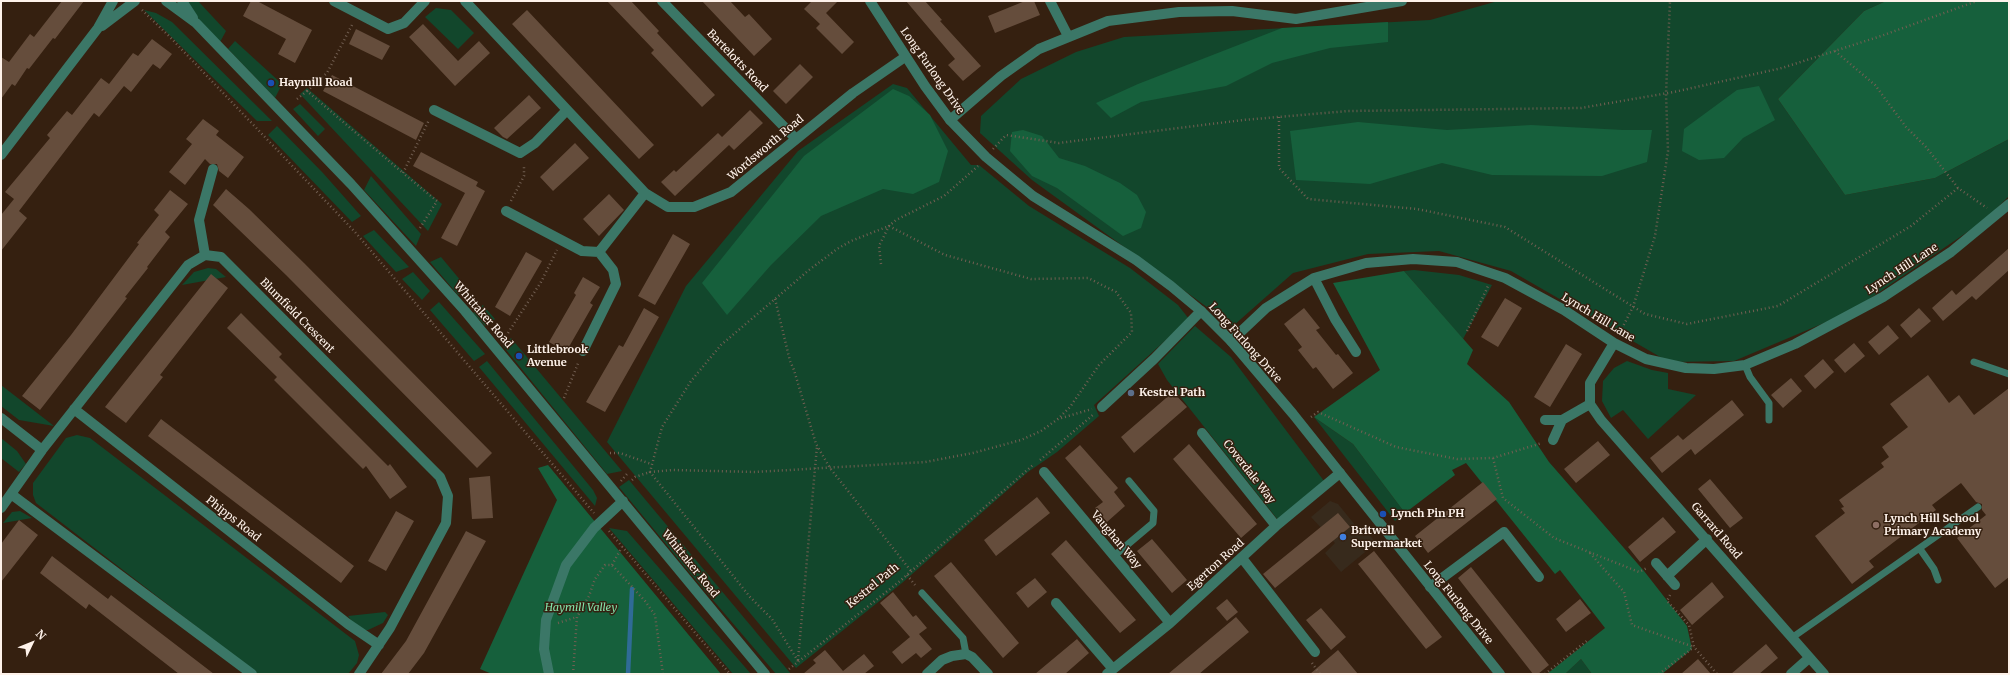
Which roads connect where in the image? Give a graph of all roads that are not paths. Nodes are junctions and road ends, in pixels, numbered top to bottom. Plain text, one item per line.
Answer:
1 (113, 1) edge
2 (134, 1) edge
3 (166, 1) edge
4 (182, 1) edge
5 (334, 1) edge
6 (425, 1) edge
7 (465, 1) edge
8 (662, 1) edge
9 (870, 1) edge
10 (1050, 1) edge
11 (1402, 1) edge
12 (1232, 6) edge
13 (196, 23) junction
14 (98, 28) junction
15 (1068, 36) junction
16 (905, 56) junction
17 (434, 110) road end
18 (567, 110) junction
19 (950, 120) junction
20 (795, 138) junction
21 (1, 155) edge
22 (214, 169) dead end
23 (644, 193) junction
24 (506, 212) road end
25 (2004, 212) edge
26 (599, 252) junction
27 (205, 255) junction
28 (1314, 278) junction
29 (1201, 311) junction
30 (1231, 341) junction
31 (1614, 343) junction
32 (583, 351) road end
33 (1356, 352) dead end
34 (1974, 362) dead end
35 (1745, 365) junction
36 (2009, 374) edge
37 (1590, 404) junction
38 (1102, 407) road end
39 (74, 409) junction
40 (1, 418) edge
41 (1545, 420) dead end
42 (1562, 420) junction
43 (1769, 420) dead end
44 (1202, 433) dead end
45 (1553, 440) road end
46 (42, 450) junction
47 (1044, 472) dead end
48 (1340, 473) junction
49 (1129, 480) dead end
50 (11, 494) junction
51 (623, 501) junction
52 (1978, 507) dead end
53 (1, 508) edge
54 (1276, 526) junction
55 (1707, 539) junction
56 (1920, 549) junction
57 (1114, 556) junction
58 (1242, 558) junction
59 (1656, 563) road end
60 (1667, 576) junction
61 (1538, 577) dead end
62 (1938, 580) dead end
63 (1675, 585) road end
64 (1430, 587) junction
65 (922, 593) dead end
66 (1056, 603) dead end
67 (1170, 623) junction
68 (1793, 638) junction
69 (379, 645) junction
70 (1315, 652) dead end
71 (966, 654) junction
72 (1809, 658) junction
73 (1110, 672) edge
74 (252, 674) edge
75 (359, 674) edge
76 (549, 674) edge
77 (765, 674) edge
78 (927, 674) edge
79 (988, 674) edge
80 (1500, 674) edge
81 (1791, 674) edge
82 (1824, 674) edge

1 - 14 street
2 - 14 street
3 - 13 street, Whittaker Road
4 - 13 street, Whittaker Road
5 - 6 street
7 - 18 street, Wordsworth Road
8 - 20 street, Bartelotts Road
9 - 16 street, Long Furlong Drive
10 - 15 street
11 - 12 street
12 - 15 street
13 - 51 street, Whittaker Road
14 - 21 street
15 - 19 street
16 - 19 street, Long Furlong Drive
16 - 20 street, Wordsworth Road
17 - 18 street
18 - 23 street, Wordsworth Road
19 - 29 street, Long Furlong Drive
20 - 23 street, Wordsworth Road
22 - 27 street
23 - 26 street
24 - 26 street
25 - 35 street, Lynch Hill Lane
26 - 32 street
27 - 39 street
27 - 69 street, Blumfield Crescent
28 - 30 street, Lynch Hill Lane
28 - 31 street, Lynch Hill Lane
28 - 33 street
29 - 30 street, Long Furlong Drive
29 - 38 street
30 - 48 street, Long Furlong Drive
31 - 35 street, Lynch Hill Lane
31 - 37 street
34 - 36 lane
35 - 43 lane
37 - 42 street
37 - 55 street, Garrard Road
39 - 46 street
39 - 69 street, Phipps Road
40 - 46 street
41 - 42 street
42 - 45 street
44 - 54 street, Coverdale Way
46 - 50 street
47 - 57 street, Vaughan Way
48 - 54 street, Egerton Road
48 - 64 street, Long Furlong Drive
49 - 57 lane
50 - 53 street
50 - 74 street
51 - 76 street
51 - 77 street, Whittaker Road
52 - 56 lane
54 - 58 street, Egerton Road
55 - 60 street
55 - 68 street, Garrard Road
56 - 62 lane
56 - 68 lane
57 - 67 street, Vaughan Way
58 - 67 street, Egerton Road
58 - 70 street
59 - 60 street
60 - 63 street
61 - 64 street
64 - 80 street, Long Furlong Drive
65 - 71 lane
66 - 73 street
67 - 73 street, Egerton Road
68 - 72 street, Garrard Road
69 - 75 street, Blumfield Crescent
71 - 78 street
71 - 79 street
72 - 81 street
72 - 82 street, Garrard Road

